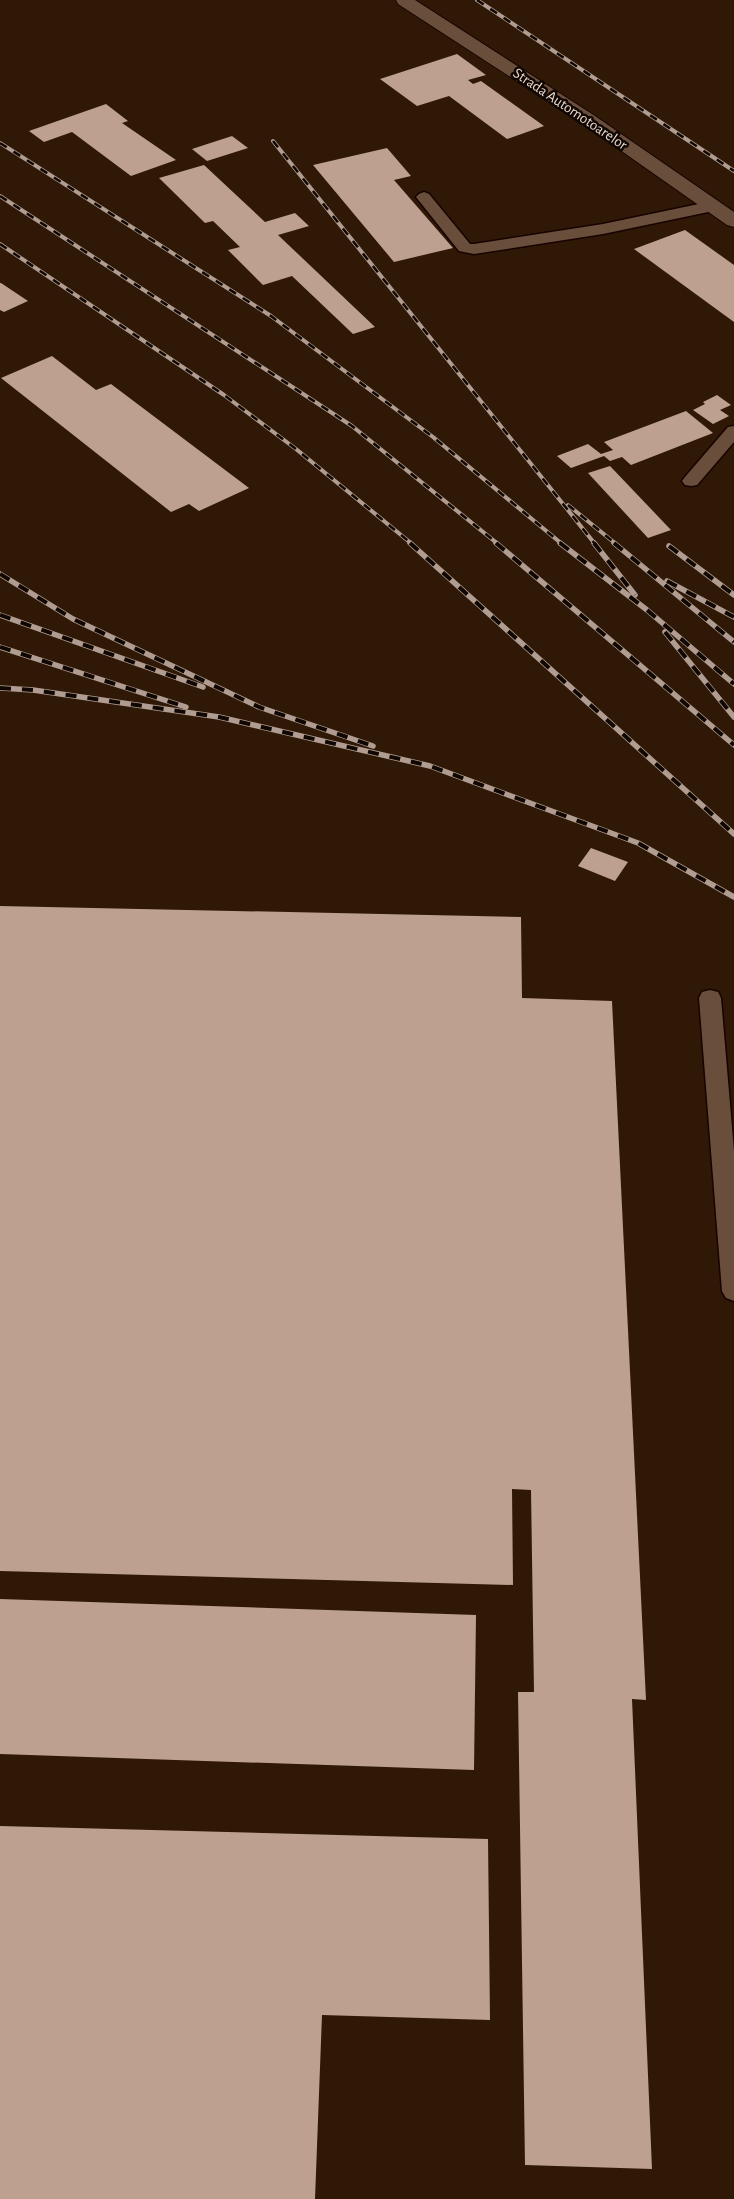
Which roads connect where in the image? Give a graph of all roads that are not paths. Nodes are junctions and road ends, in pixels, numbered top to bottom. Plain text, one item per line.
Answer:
1 (404, 0) edge
2 (424, 197) dead end
3 (712, 206) junction
4 (734, 221) edge
5 (734, 431) edge
6 (691, 481) dead end
7 (710, 998) dead end
8 (734, 1291) edge

1 - 3 street, Strada Automotoarelor
2 - 3 lane
3 - 4 street, Strada Automotoarelor
5 - 6 lane
7 - 8 lane

